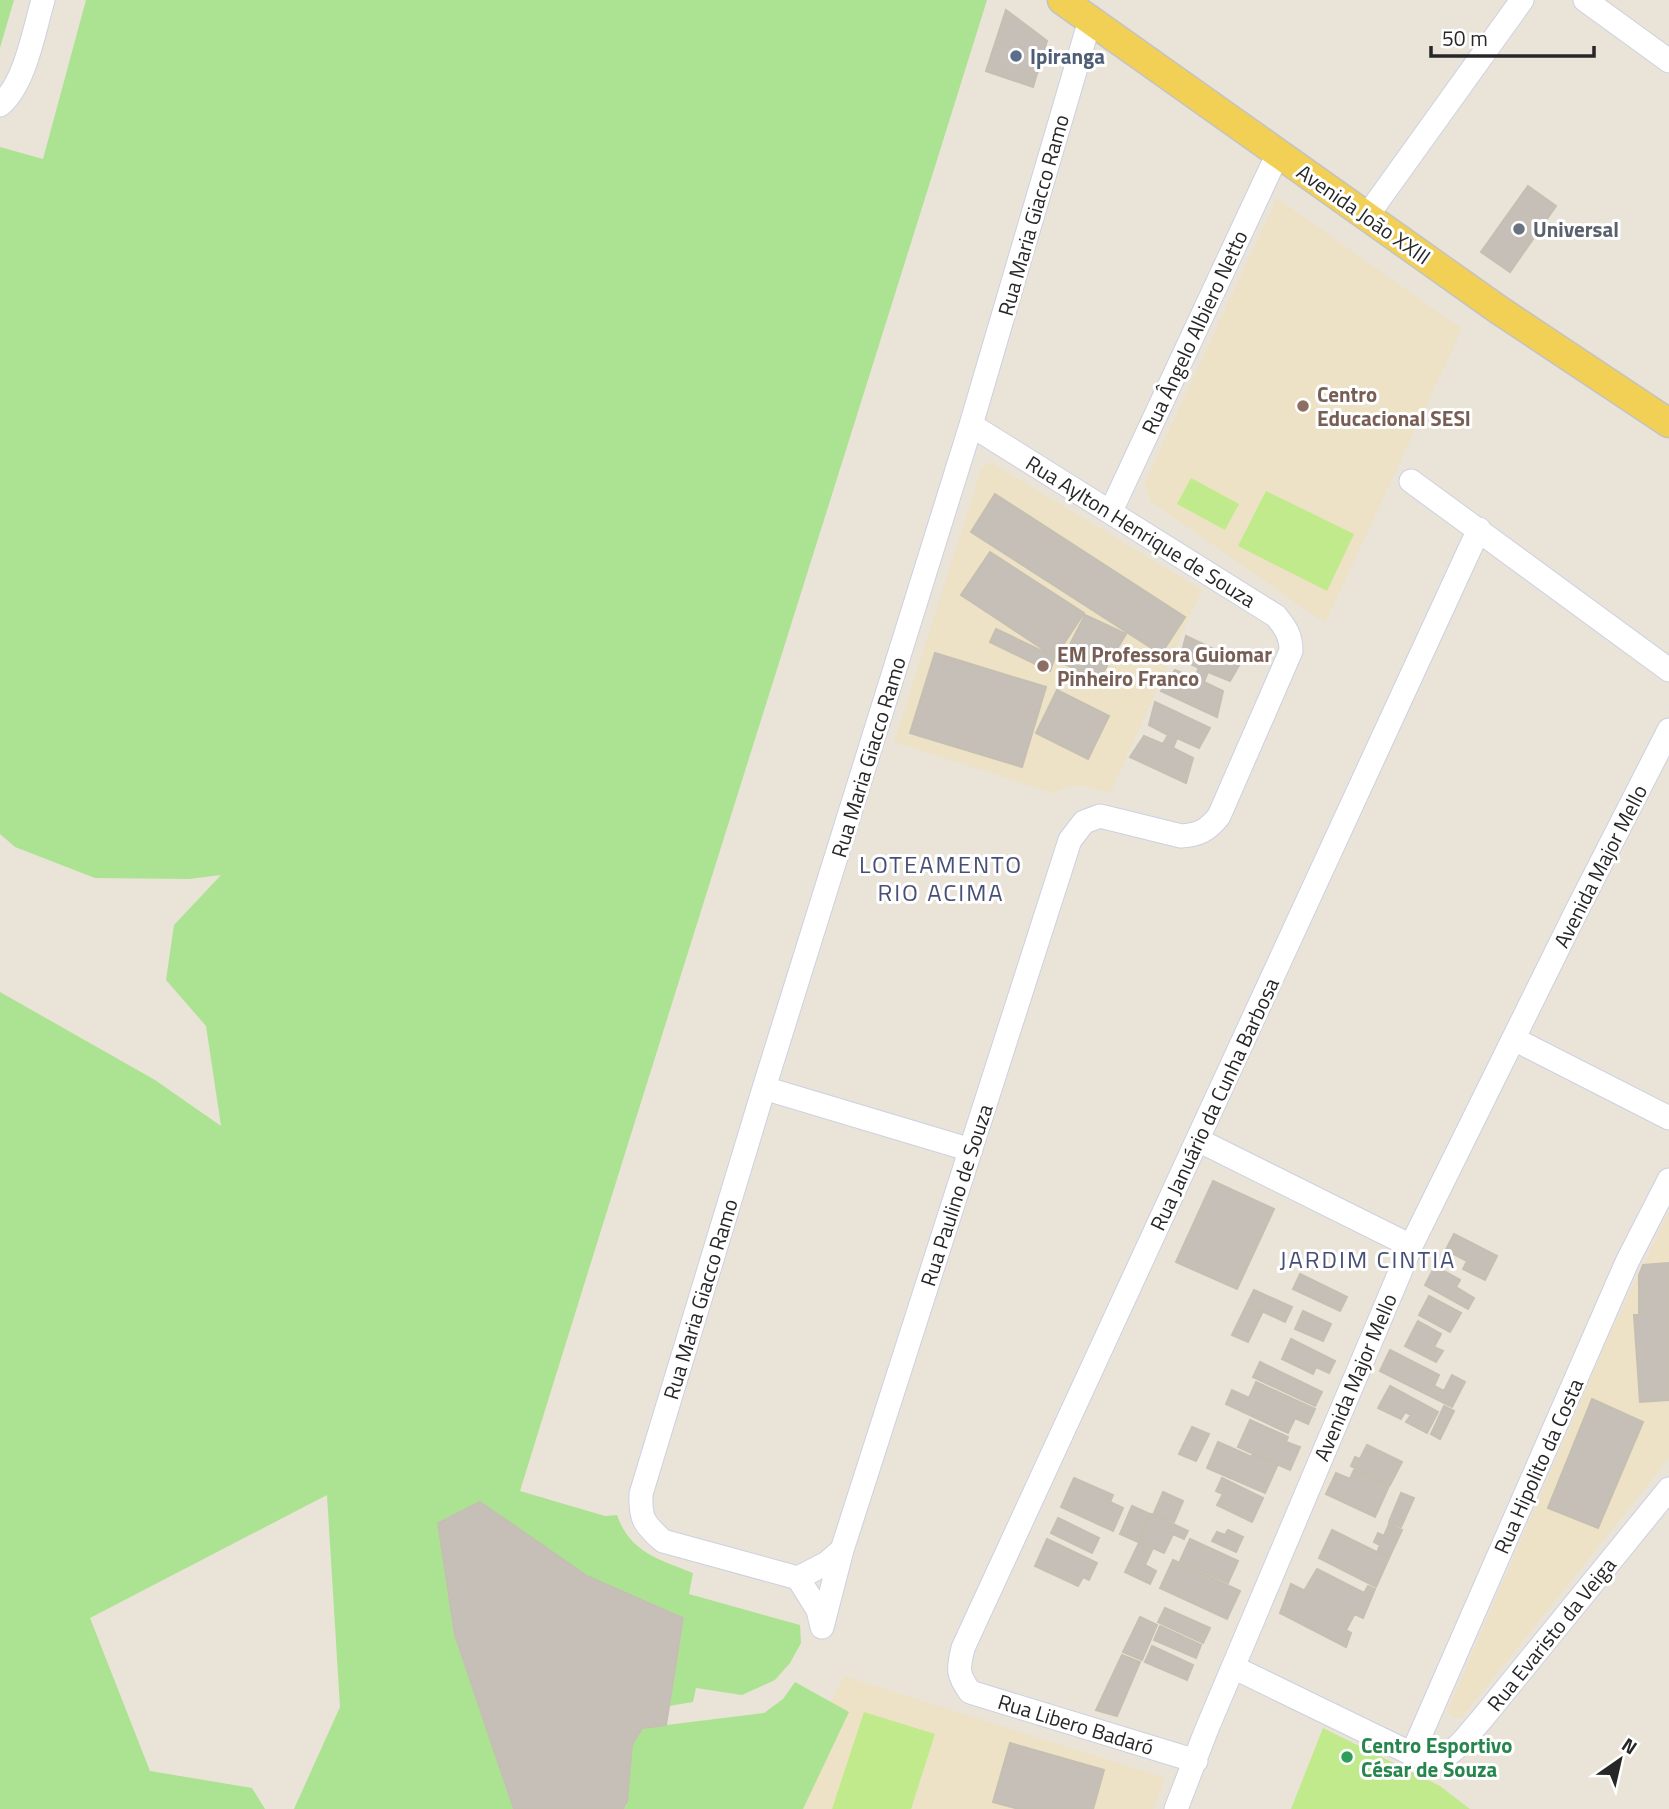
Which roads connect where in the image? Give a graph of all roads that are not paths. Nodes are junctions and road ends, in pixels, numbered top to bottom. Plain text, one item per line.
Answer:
1 (43, 0) edge
2 (1062, 0) edge
3 (1522, 0) edge
4 (1585, 0) edge
5 (1090, 20) junction
6 (1669, 61) edge
7 (0, 105) edge
8 (1278, 153) junction
9 (1367, 216) junction
10 (1669, 423) edge
11 (971, 425) junction
12 (1411, 481) dead end
13 (1111, 511) junction
14 (1479, 529) junction
15 (1669, 670) edge
16 (1669, 730) edge
17 (1070, 840) joint
18 (1514, 1038) junction
19 (764, 1088) junction
20 (1669, 1118) edge
21 (1198, 1140) junction
22 (971, 1150) junction
23 (1669, 1180) edge
24 (1411, 1246) junction
25 (1669, 1489) edge
26 (842, 1550) junction
27 (798, 1578) junction
28 (1233, 1667) junction
29 (962, 1680) joint
30 (1412, 1754) junction
31 (1196, 1760) junction
32 (1176, 1809) edge

1 - 7 street
2 - 5 main road, Avenida João XXIII
3 - 9 street
4 - 6 street
5 - 8 main road, Avenida João XXIII
5 - 11 street, Rua Maria Giacco Ramo
8 - 9 main road, Avenida João XXIII
8 - 13 street, Rua Ângelo Albiero Netto
9 - 10 main road, Avenida João XXIII
11 - 13 street, Rua Aylton Henrique de Souza
11 - 19 street, Rua Maria Giacco Ramo
12 - 14 street
13 - 17 street, Rua Aylton Henrique de Souza
14 - 15 street
14 - 21 street, Rua Januário da Cunha Barbosa
16 - 18 street, Avenida Major Mello
17 - 22 street, Rua Paulino de Souza
18 - 20 street
18 - 24 street, Avenida Major Mello
19 - 22 street
19 - 27 street, Rua Maria Giacco Ramo
21 - 24 street
21 - 29 street, Rua Januário da Cunha Barbosa
22 - 26 street, Rua Paulino de Souza
23 - 30 street, Rua Hipolito da Costa
24 - 28 street, Avenida Major Mello
25 - 30 street, Rua Evaristo da Veiga
26 - 27 street
26 - 27 street, Rua Paulino de Souza
28 - 30 street, Rua Evaristo da Veiga
28 - 31 street, Avenida Major Mello
29 - 31 street, Rua Libero Badaró
31 - 32 street, Avenida Major Mello

